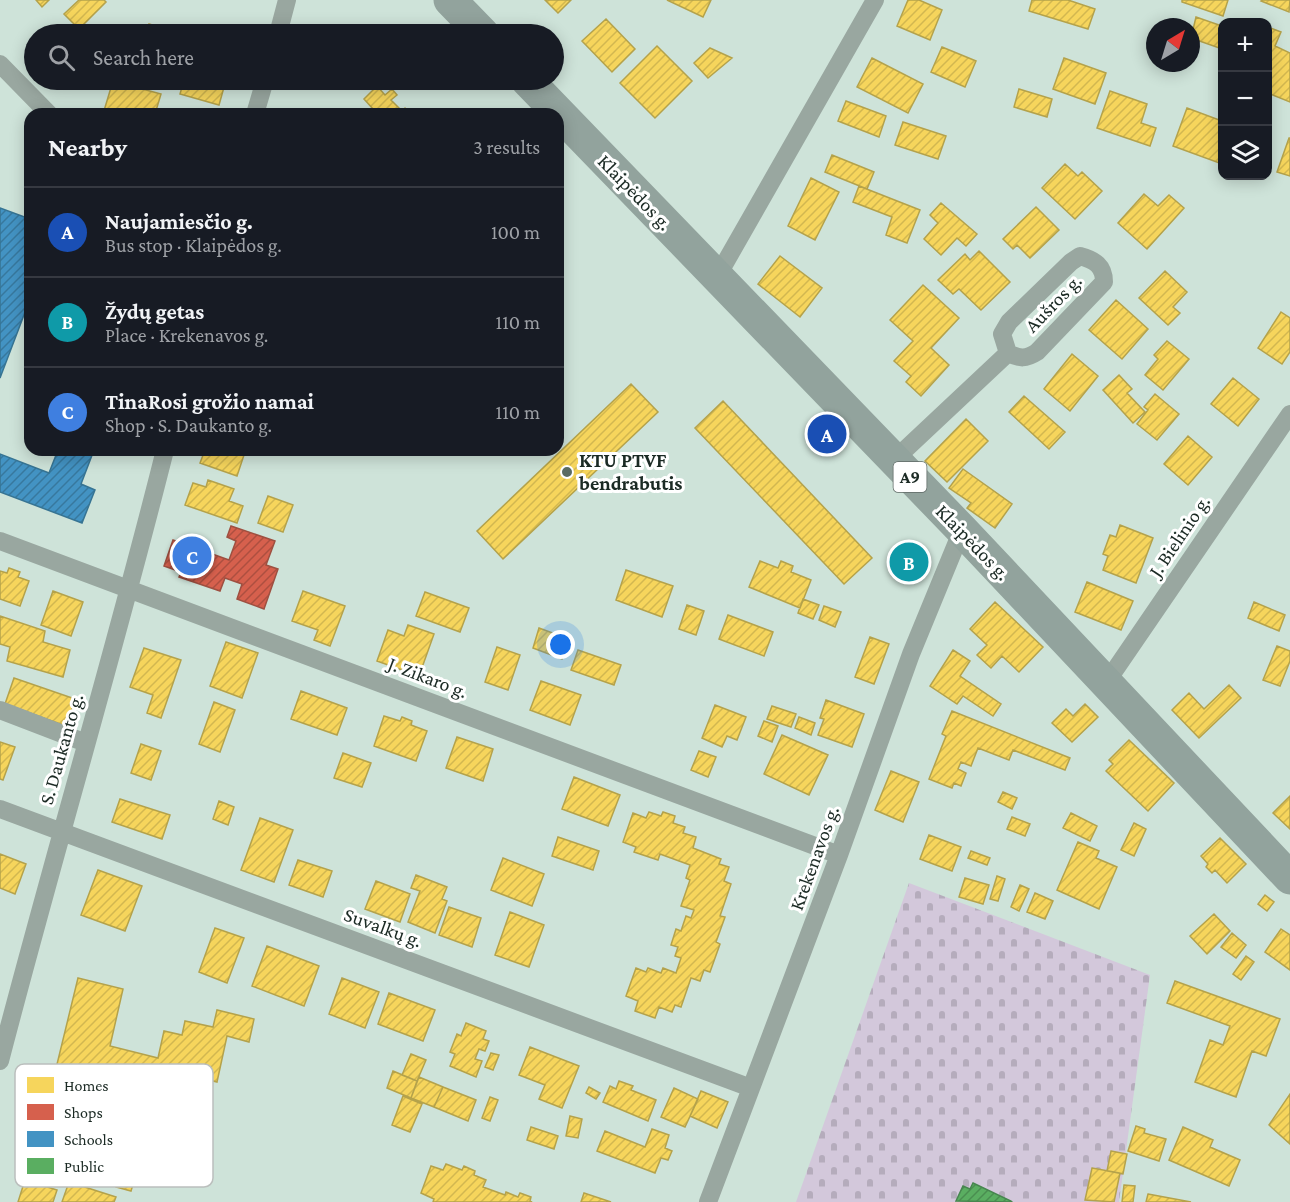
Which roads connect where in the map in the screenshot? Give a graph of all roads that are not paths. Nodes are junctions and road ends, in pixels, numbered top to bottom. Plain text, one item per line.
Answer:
1 (287, 0) edge
2 (450, 0) edge
3 (875, 0) edge
4 (281, 24) edge
5 (473, 24) edge
6 (0, 66) edge
7 (24, 90) edge
8 (24, 90) edge
9 (262, 90) edge
10 (536, 90) edge
11 (43, 108) edge
12 (257, 108) edge
13 (553, 108) edge
14 (564, 119) edge
15 (717, 278) junction
16 (1008, 353) junction
17 (1290, 414) edge
18 (164, 456) edge
19 (894, 460) junction
20 (962, 530) junction
21 (0, 541) edge
22 (130, 590) junction
23 (1106, 683) junction
24 (0, 710) edge
25 (86, 743) junction
26 (0, 809) edge
27 (61, 832) junction
28 (839, 855) junction
29 (1290, 878) edge
30 (0, 1059) edge
31 (751, 1088) junction
32 (708, 1202) edge

1 - 4 street
2 - 5 highway
3 - 15 street
6 - 7 street
8 - 11 street
9 - 12 street
10 - 13 highway, Klaipėdos g. / A9
14 - 15 highway, Klaipėdos g. / A9
15 - 19 highway, Klaipėdos g. / A9
16 - 16 street, Aušros g.
16 - 19 street
17 - 23 street, J. Bielinio g.
18 - 22 street, S. Daukanto g.
19 - 20 highway, Klaipėdos g. / A9
20 - 23 highway, Klaipėdos g. / A9
20 - 28 street, Krekenavos g.
21 - 22 street, J. Zikaro g.
22 - 25 street, S. Daukanto g.
22 - 28 street, J. Zikaro g.
23 - 29 highway, Klaipėdos g. / A9
24 - 25 street
25 - 27 street, S. Daukanto g.
26 - 27 street, Suvalkų g.
27 - 30 street, S. Daukanto g.
27 - 31 street, Suvalkų g.
28 - 31 street, Krekenavos g.
31 - 32 street, Krekenavos g.

